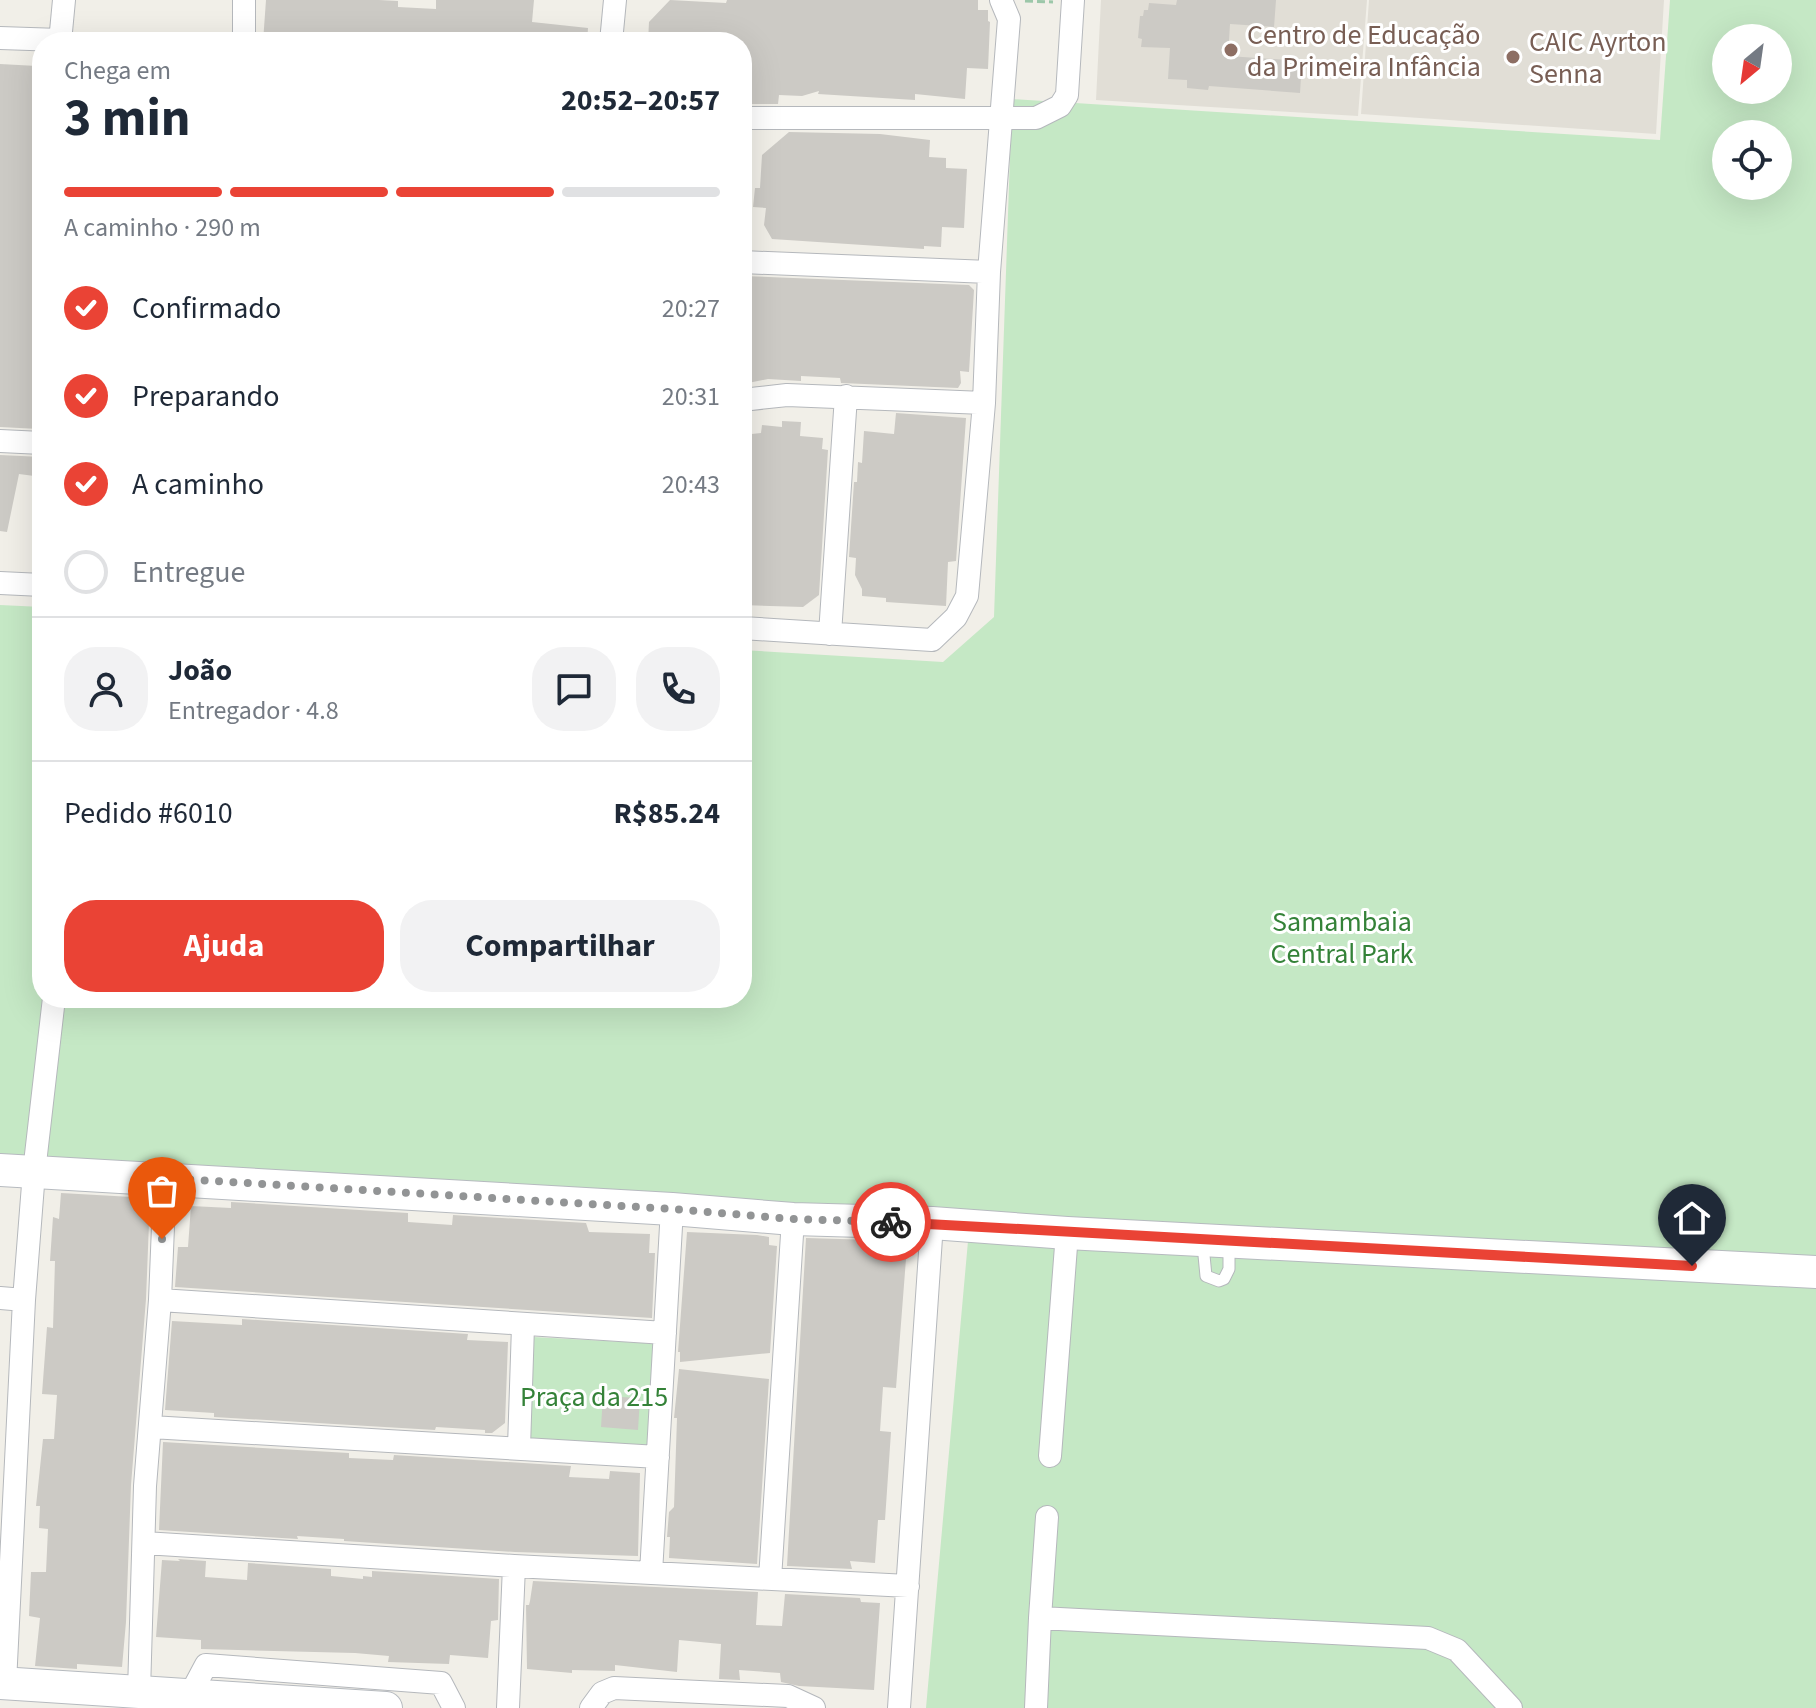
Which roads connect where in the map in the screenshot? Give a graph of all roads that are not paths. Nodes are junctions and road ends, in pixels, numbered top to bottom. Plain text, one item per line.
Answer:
1 (64, 0) edge
2 (244, 0) edge
3 (615, 0) edge
4 (1001, 0) edge
5 (1073, 0) edge
6 (61, 32) edge
7 (244, 32) edge
8 (612, 32) edge
9 (0, 38) edge
10 (32, 40) edge
11 (752, 118) edge
12 (1003, 120) junction
13 (752, 262) edge
14 (989, 272) junction
15 (846, 396) junction
16 (752, 399) edge
17 (984, 403) junction
18 (0, 441) edge
19 (32, 443) edge
20 (0, 583) edge
21 (32, 585) edge
22 (752, 629) edge
23 (830, 634) junction
24 (53, 1008) edge
25 (0, 1170) edge
26 (34, 1172) junction
27 (165, 1178) junction
28 (672, 1209) junction
29 (793, 1219) junction
30 (932, 1223) junction
31 (1067, 1233) junction
32 (1816, 1272) edge
33 (0, 1298) edge
34 (24, 1300) junction
35 (160, 1300) junction
36 (523, 1326) junction
37 (665, 1333) junction
38 (9, 1416) edge
39 (151, 1427) junction
40 (519, 1447) junction
41 (1050, 1456) dead end
42 (658, 1457) junction
43 (1047, 1517) dead end
44 (6, 1536) edge
45 (144, 1543) junction
46 (514, 1566) junction
47 (651, 1573) junction
48 (770, 1579) junction
49 (908, 1586) junction
50 (1040, 1618) junction
51 (3, 1683) edge
52 (190, 1695) junction
53 (134, 1696) edge
54 (386, 1708) edge
55 (454, 1708) edge
56 (508, 1708) edge
57 (591, 1708) edge
58 (814, 1708) edge
59 (899, 1708) edge
60 (1036, 1708) edge
61 (1511, 1708) edge

1 - 6 street
2 - 7 street
3 - 8 street
4 - 12 street
5 - 12 street
9 - 10 street
11 - 12 street
12 - 14 street
13 - 14 street
14 - 17 street
15 - 16 street
15 - 17 street
15 - 23 street
17 - 23 street
18 - 19 street
20 - 21 street
22 - 23 street
24 - 26 street
25 - 26 street
26 - 27 street
26 - 34 street
27 - 28 street
27 - 35 street
28 - 29 street
28 - 37 street
29 - 30 street
29 - 48 street
30 - 31 street
30 - 49 street
31 - 32 street
31 - 41 street
33 - 34 street
34 - 38 street
35 - 36 street
35 - 39 street
36 - 37 street
36 - 40 street
37 - 42 street
38 - 44 street
39 - 40 street
39 - 45 street
40 - 42 street
42 - 47 street
43 - 50 street
44 - 51 street
45 - 46 street
45 - 53 street
46 - 47 street
46 - 56 street
47 - 48 street
48 - 49 street
49 - 59 street
50 - 60 street
50 - 61 street
51 - 53 street
52 - 53 street
52 - 54 street
52 - 55 street
57 - 58 street

